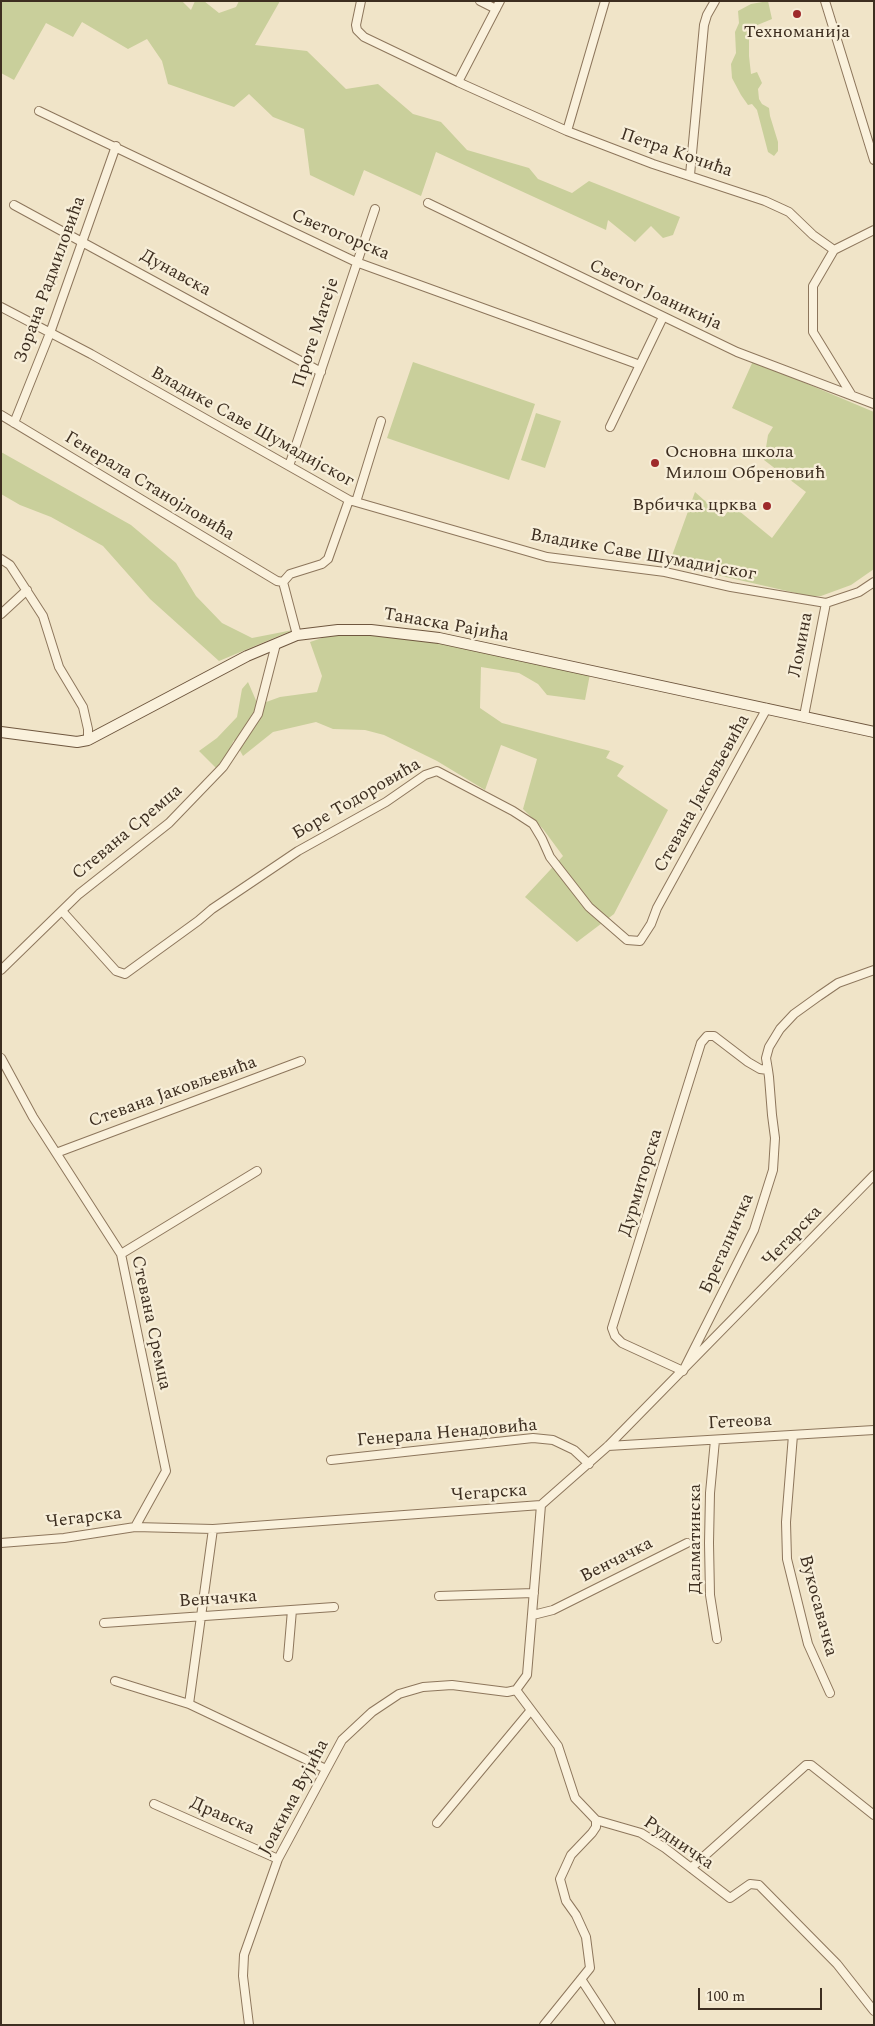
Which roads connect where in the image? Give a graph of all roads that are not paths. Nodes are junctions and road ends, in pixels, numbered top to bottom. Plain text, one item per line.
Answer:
1 (361, 1) edge
2 (480, 1) edge
3 (500, 1) edge
4 (605, 1) edge
5 (715, 1) edge
6 (825, 1) edge
7 (496, 10) junction
8 (458, 82) junction
9 (39, 111) dead end
10 (567, 130) junction
11 (116, 146) junction
12 (874, 160) edge
13 (690, 175) junction
14 (428, 203) dead end
15 (14, 204) dead end
16 (375, 209) dead end
17 (874, 230) edge
18 (81, 240) junction
19 (834, 250) junction
20 (356, 262) junction
21 (1, 307) edge
22 (663, 317) junction
23 (50, 333) junction
24 (640, 365) junction
25 (321, 372) junction
26 (851, 394) junction
27 (874, 404) edge
28 (1, 415) edge
29 (381, 421) dead end
30 (14, 423) junction
31 (610, 427) dead end
32 (288, 466) junction
33 (352, 501) junction
34 (1, 559) edge
35 (283, 582) junction
36 (874, 582) edge
37 (27, 590) junction
38 (826, 603) junction
39 (1, 614) edge
40 (297, 635) junction
41 (276, 644) junction
42 (768, 708) junction
43 (804, 716) junction
44 (1, 732) edge
45 (874, 732) edge
46 (88, 740) junction
47 (664, 894) joint
48 (62, 911) junction
49 (1, 970) edge
50 (874, 970) edge
51 (1, 1058) edge
52 (301, 1061) dead end
53 (768, 1070) junction
54 (56, 1153) junction
55 (257, 1171) dead end
56 (874, 1175) edge
57 (120, 1254) junction
58 (683, 1371) junction
59 (874, 1430) edge
60 (792, 1435) junction
61 (715, 1440) junction
62 (608, 1446) junction
63 (331, 1460) dead end
64 (589, 1464) junction
65 (541, 1505) junction
66 (135, 1527) junction
67 (213, 1529) junction
68 (1, 1543) edge
69 (687, 1543) dead end
70 (534, 1593) junction
71 (440, 1596) dead end
72 (334, 1607) dead end
73 (292, 1610) junction
74 (533, 1615) junction
75 (200, 1616) junction
76 (104, 1623) dead end
77 (718, 1639) dead end
78 (288, 1657) dead end
79 (115, 1681) dead end
80 (516, 1690) junction
81 (830, 1693) dead end
82 (189, 1704) junction
83 (531, 1710) junction
84 (326, 1769) junction
85 (154, 1804) dead end
86 (874, 1814) edge
87 (596, 1820) junction
88 (437, 1823) dead end
89 (278, 1859) junction
90 (691, 1868) junction
91 (581, 1979) junction
92 (874, 2011) edge
93 (249, 2025) edge
94 (544, 2025) edge
95 (611, 2025) edge

1 - 8 street, Петра Кочића
2 - 7 street
3 - 7 street
4 - 10 street
5 - 13 street
6 - 12 street
7 - 8 street
8 - 10 street, Петра Кочића
9 - 11 street, Светогорска
10 - 13 street, Петра Кочића
11 - 18 street, Зорана Радмиловића
11 - 20 street, Светогорска
13 - 19 street, Петра Кочића
14 - 22 street, Светог Јоаникија
15 - 18 street, Дунавска
16 - 20 street, Проте Матеје
17 - 19 street
18 - 23 street, Зорана Радмиловића
18 - 25 street, Дунавска
19 - 26 street
20 - 24 street, Светогорска
20 - 25 street, Проте Матеје
21 - 23 street, Владике Саве Шумадијског
22 - 24 street
22 - 26 street, Светог Јоаникија
23 - 30 street, Зорана Радмиловића
23 - 32 street, Владике Саве Шумадијског
24 - 31 street
25 - 32 street, Проте Матеје
26 - 27 street, Светог Јоаникија
28 - 30 street, Генерала Станојловића
29 - 33 street
30 - 35 street, Генерала Станојловића
32 - 33 street, Владике Саве Шумадијског
33 - 35 street
33 - 38 street, Владике Саве Шумадијског
34 - 37 street
35 - 40 street
36 - 38 street, Ломина
37 - 39 street
37 - 46 street
38 - 43 street, Ломина
40 - 41 street, Танаска Рајића
40 - 42 street, Танаска Рајића
41 - 46 street, Танаска Рајића
41 - 48 street, Стевана Сремца
42 - 43 street, Танаска Рајића
42 - 47 street, Стевана Јаковљевића
43 - 45 street, Танаска Рајића
44 - 46 street, Танаска Рајића
47 - 48 street, Боре Тодоровића
48 - 49 street, Стевана Сремца
50 - 53 street, Брегалничка
51 - 54 street, Стевана Сремца
52 - 54 street, Стевана Јаковљевића
53 - 58 street, Брегалничка
53 - 58 street, Дурмиторска
54 - 57 street, Стевана Сремца
55 - 57 street
56 - 58 street, Чегарска
57 - 66 street, Стевана Сремца
58 - 62 street, Чегарска
59 - 60 street, Гетеова
60 - 61 street, Гетеова
60 - 81 street, Вукосавачка
61 - 62 street, Гетеова
61 - 77 street, Далматинска
62 - 64 street, Чегарска
63 - 64 street, Генерала Ненадовића
64 - 65 street, Чегарска
65 - 67 street, Чегарска
65 - 70 street
66 - 67 street, Чегарска
66 - 68 street, Чегарска
67 - 75 street
69 - 74 street, Венчачка
70 - 71 street
70 - 74 street
72 - 73 street, Венчачка
73 - 75 street, Венчачка
73 - 78 street
74 - 80 street
75 - 76 street, Венчачка
75 - 82 street
79 - 82 street
80 - 83 street
80 - 84 street, Јоакима Вујића
82 - 84 street
83 - 87 street
83 - 88 street
84 - 89 street, Јоакима Вујића
85 - 89 street, Дравска
86 - 90 street
87 - 90 street, Рудничка
87 - 91 street
89 - 93 street, Јоакима Вујића
90 - 92 street, Рудничка
91 - 94 street
91 - 95 street

